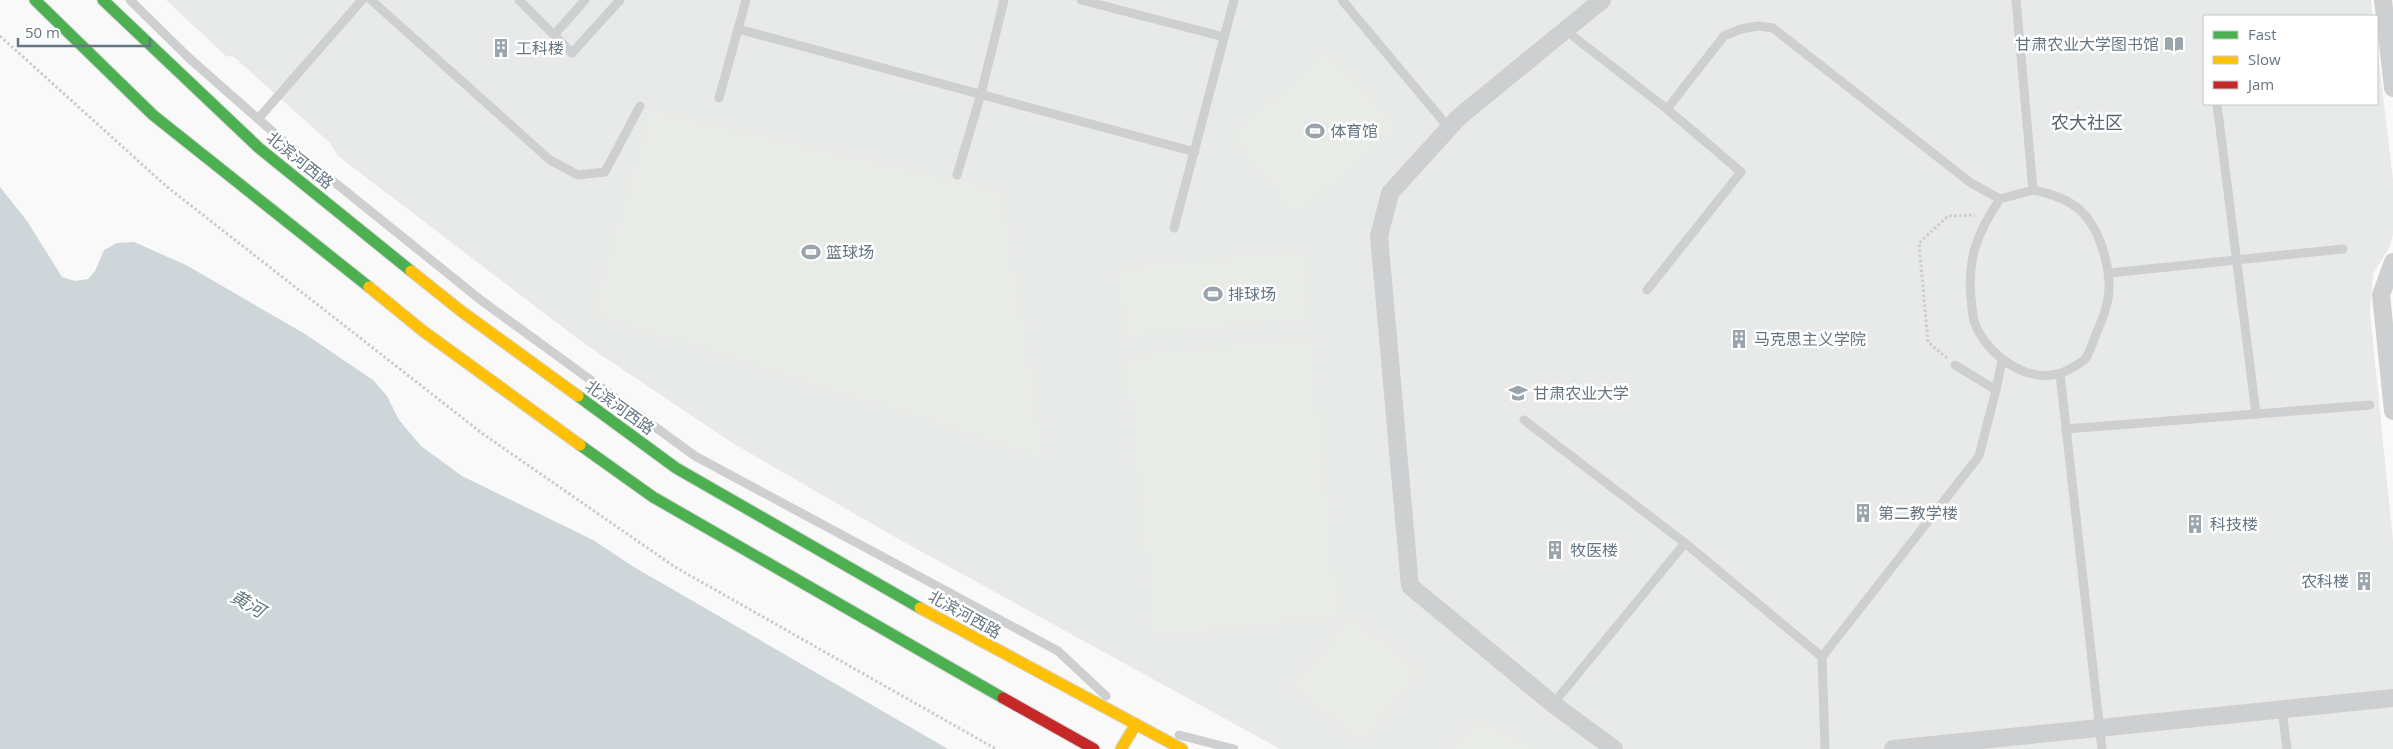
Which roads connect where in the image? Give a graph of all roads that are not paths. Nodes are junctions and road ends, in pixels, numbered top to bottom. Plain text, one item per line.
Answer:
1 (35, 0) edge
2 (103, 0) edge
3 (130, 0) edge
4 (362, 0) edge
5 (371, 0) edge
6 (519, 0) edge
7 (585, 0) edge
8 (620, 0) edge
9 (746, 0) edge
10 (1004, 0) edge
11 (1081, 0) edge
12 (1234, 0) edge
13 (1342, 0) edge
14 (1602, 0) edge
15 (2016, 0) edge
16 (2383, 0) edge
17 (529, 4) edge
18 (37, 19) dead end
19 (738, 29) junction
20 (1565, 30) junction
21 (554, 35) junction
22 (1224, 37) junction
23 (2393, 88) edge
24 (981, 94) junction
25 (718, 98) dead end
26 (2217, 105) edge
27 (640, 106) dead end
28 (1667, 109) junction
29 (153, 115) junction
30 (258, 119) junction
31 (1448, 128) junction
32 (1195, 152) junction
33 (957, 174) dead end
34 (2032, 190) junction
35 (2000, 199) junction
36 (1174, 228) dead end
37 (2343, 249) dead end
38 (2235, 259) junction
39 (2393, 262) edge
40 (2109, 273) junction
41 (1647, 290) dead end
42 (2002, 360) junction
43 (1955, 365) road end
44 (2060, 374) junction
45 (1996, 390) junction
46 (2370, 405) dead end
47 (2393, 411) edge
48 (2256, 414) junction
49 (1524, 420) dead end
50 (2066, 429) junction
51 (1685, 543) junction
52 (1822, 657) junction
53 (2393, 698) edge
54 (1552, 704) junction
55 (2282, 709) junction
56 (1136, 724) junction
57 (2100, 727) junction
58 (1094, 749) edge
59 (1121, 749) edge
60 (1182, 749) edge
61 (1234, 749) edge
62 (1614, 749) edge
63 (1825, 749) edge
64 (1893, 749) edge
65 (2102, 749) edge
66 (2287, 749) edge

1 - 29 main road
2 - 56 main road, 北滨河西路
3 - 30 lane
4 - 30 lane
5 - 27 lane
6 - 17 lane
7 - 21 lane
8 - 21 lane
9 - 19 lane
10 - 24 lane
11 - 22 lane
12 - 22 lane
13 - 31 lane
14 - 20 street
15 - 34 lane
16 - 23 street
17 - 21 lane
18 - 29 main road
19 - 24 lane
19 - 25 lane
20 - 28 lane
20 - 31 street
22 - 32 lane
24 - 32 lane
24 - 33 lane
26 - 38 lane
28 - 35 lane
28 - 41 lane
29 - 58 main road
30 - 56 lane
31 - 54 street
32 - 36 lane
34 - 35 lane
34 - 40 lane
35 - 42 lane
37 - 38 lane
38 - 40 lane
38 - 48 lane
39 - 47 street
40 - 44 lane
42 - 44 lane
42 - 45 lane
43 - 45 lane
44 - 50 lane
45 - 52 lane
46 - 48 lane
48 - 50 lane
49 - 51 lane
50 - 57 lane
51 - 52 lane
51 - 54 lane
52 - 63 lane
53 - 55 street
54 - 62 street
55 - 57 street
55 - 66 lane
56 - 59 main road
56 - 60 main road, 北滨河西路
56 - 61 lane
57 - 64 street
57 - 65 lane

